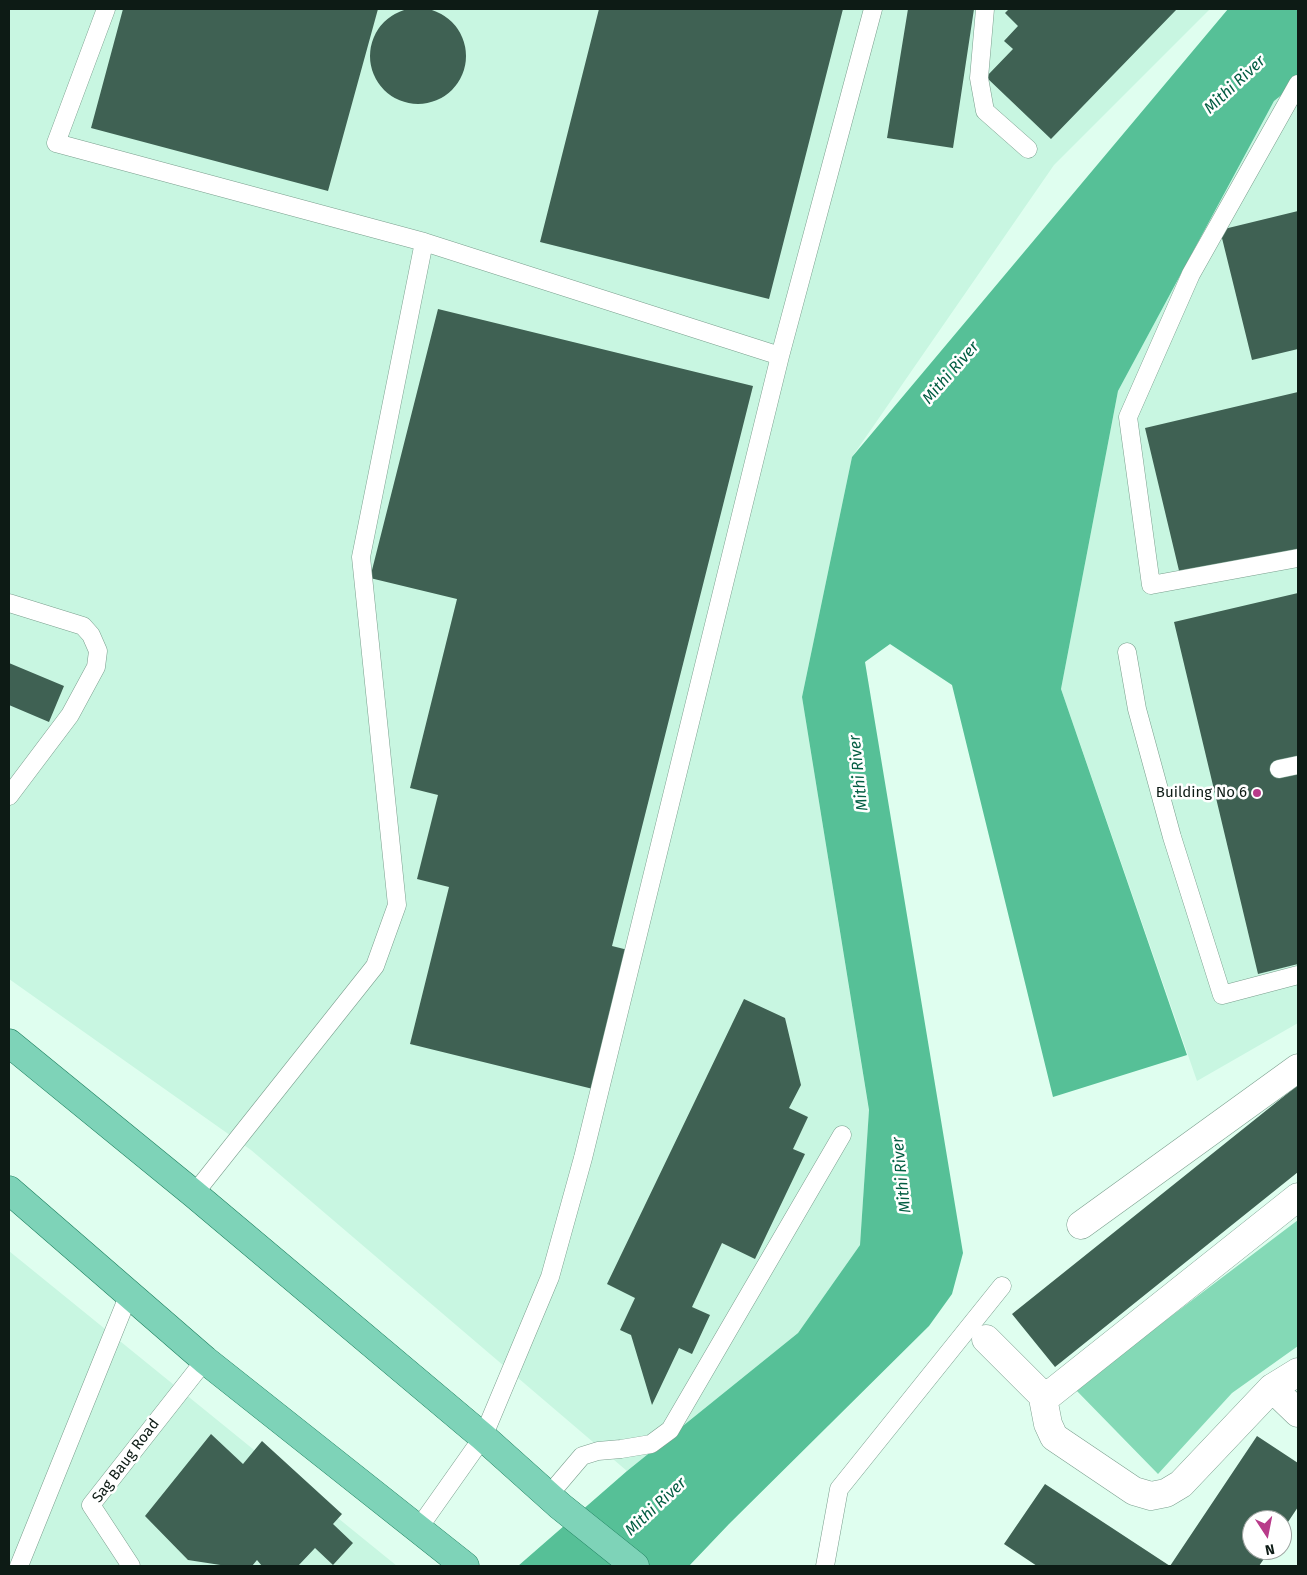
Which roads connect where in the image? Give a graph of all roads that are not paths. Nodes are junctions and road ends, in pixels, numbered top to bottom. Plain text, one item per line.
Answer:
1 (106, 9) edge
2 (873, 9) edge
3 (986, 9) edge
4 (1298, 84) edge
5 (1028, 150) dead end
6 (424, 242) junction
7 (780, 356) junction
8 (1298, 558) edge
9 (9, 603) edge
10 (1127, 652) dead end
11 (1298, 765) edge
12 (1279, 768) dead end
13 (9, 796) edge
14 (1298, 976) edge
15 (9, 1043) edge
16 (1298, 1068) edge
17 (842, 1135) dead end
18 (9, 1190) edge
19 (194, 1194) junction
20 (1298, 1197) edge
21 (1081, 1225) dead end
22 (1002, 1286) dead end
23 (129, 1294) junction
24 (986, 1339) dead end
25 (205, 1360) junction
26 (1298, 1372) edge
27 (1272, 1388) junction
28 (1042, 1393) junction
29 (1298, 1413) edge
30 (483, 1436) junction
31 (554, 1501) junction
32 (418, 1529) junction
33 (19, 1566) edge
34 (131, 1566) edge
35 (465, 1566) edge
36 (635, 1566) edge
37 (825, 1566) edge

1 - 6 lane
2 - 7 lane
3 - 5 lane
4 - 8 lane
6 - 7 lane
6 - 19 lane
7 - 30 lane
9 - 13 lane
10 - 14 lane
11 - 12 lane
15 - 19 main road
16 - 21 street
17 - 31 lane
18 - 23 main road
19 - 30 main road
20 - 28 street
22 - 37 lane
23 - 25 main road
23 - 33 lane
24 - 28 street
25 - 32 main road
25 - 34 lane, Sag Baug Road
26 - 27 street
27 - 28 street
27 - 29 street
30 - 31 main road
30 - 32 lane
31 - 36 main road
32 - 35 main road

